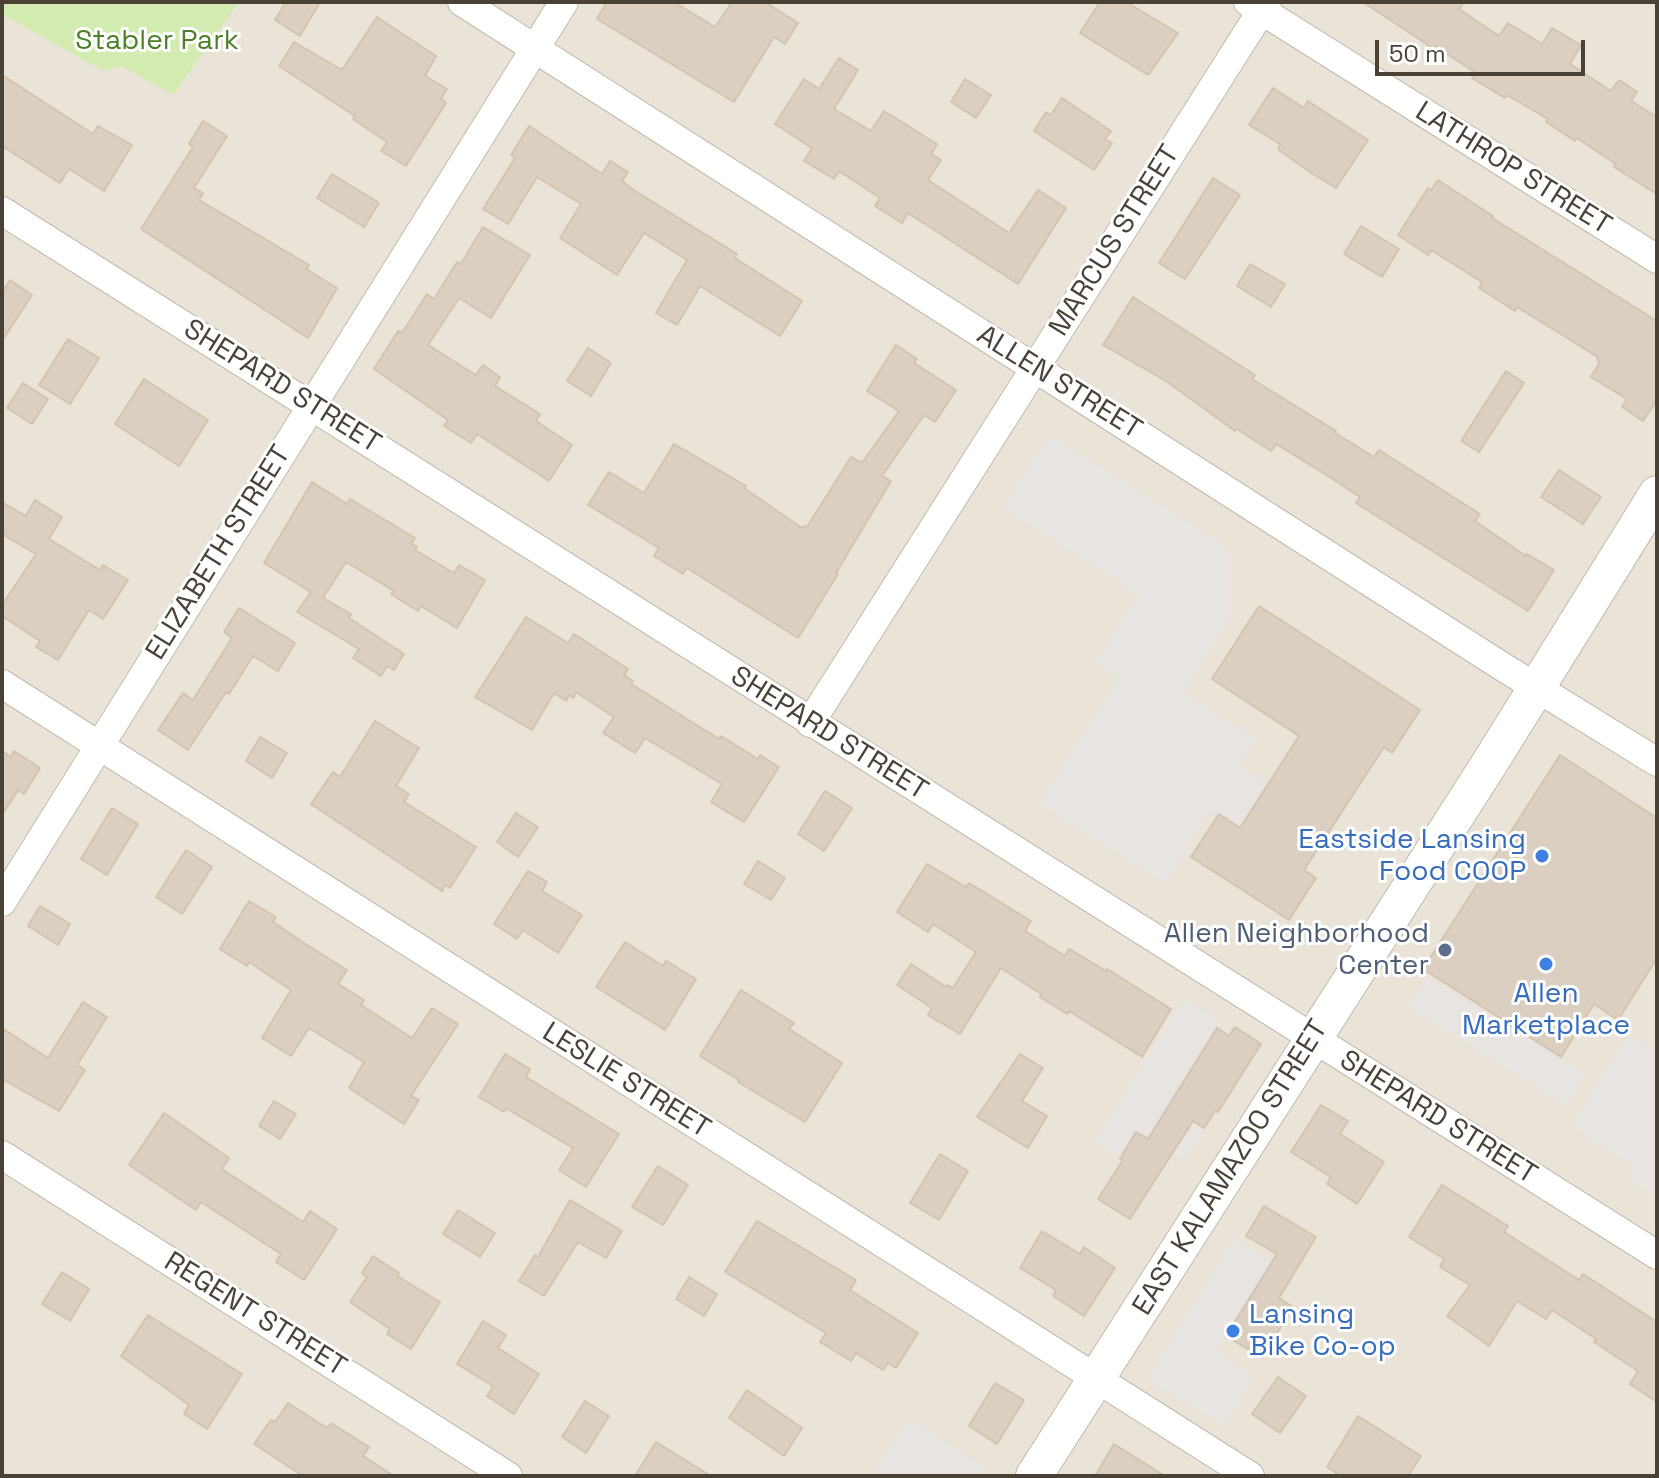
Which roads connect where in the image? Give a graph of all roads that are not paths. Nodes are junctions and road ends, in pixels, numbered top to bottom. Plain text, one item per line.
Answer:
1 (462, 2) edge
2 (564, 2) edge
3 (1259, 5) edge
4 (535, 49) junction
5 (2, 211) edge
6 (1657, 259) edge
7 (1035, 367) junction
8 (311, 406) junction
9 (1657, 494) edge
10 (2, 684) edge
11 (1537, 687) junction
12 (810, 723) junction
13 (97, 746) junction
14 (1657, 762) edge
15 (2, 902) edge
16 (1312, 1039) junction
17 (2, 1155) edge
18 (1657, 1255) edge
19 (1097, 1379) junction
20 (508, 1476) edge
21 (1034, 1476) edge
22 (1250, 1476) edge

1 - 4 street, ALLEN STREET
2 - 4 street, ELIZABETH STREET
3 - 6 street, LATHROP STREET
3 - 7 street, MARCUS STREET
4 - 7 street, ALLEN STREET
4 - 8 street, ELIZABETH STREET
5 - 8 street, SHEPARD STREET
7 - 11 street, ALLEN STREET
7 - 12 street, MARCUS STREET
8 - 12 street, SHEPARD STREET
8 - 13 street, ELIZABETH STREET
9 - 11 street, EAST KALAMAZOO STREET
10 - 13 street, LESLIE STREET
11 - 14 street, ALLEN STREET
11 - 16 street, EAST KALAMAZOO STREET
12 - 16 street, SHEPARD STREET
13 - 15 street, ELIZABETH STREET
13 - 19 street, LESLIE STREET
16 - 18 street, SHEPARD STREET
16 - 19 street, EAST KALAMAZOO STREET
17 - 20 street, REGENT STREET
19 - 21 street, EAST KALAMAZOO STREET
19 - 22 street, LESLIE STREET

